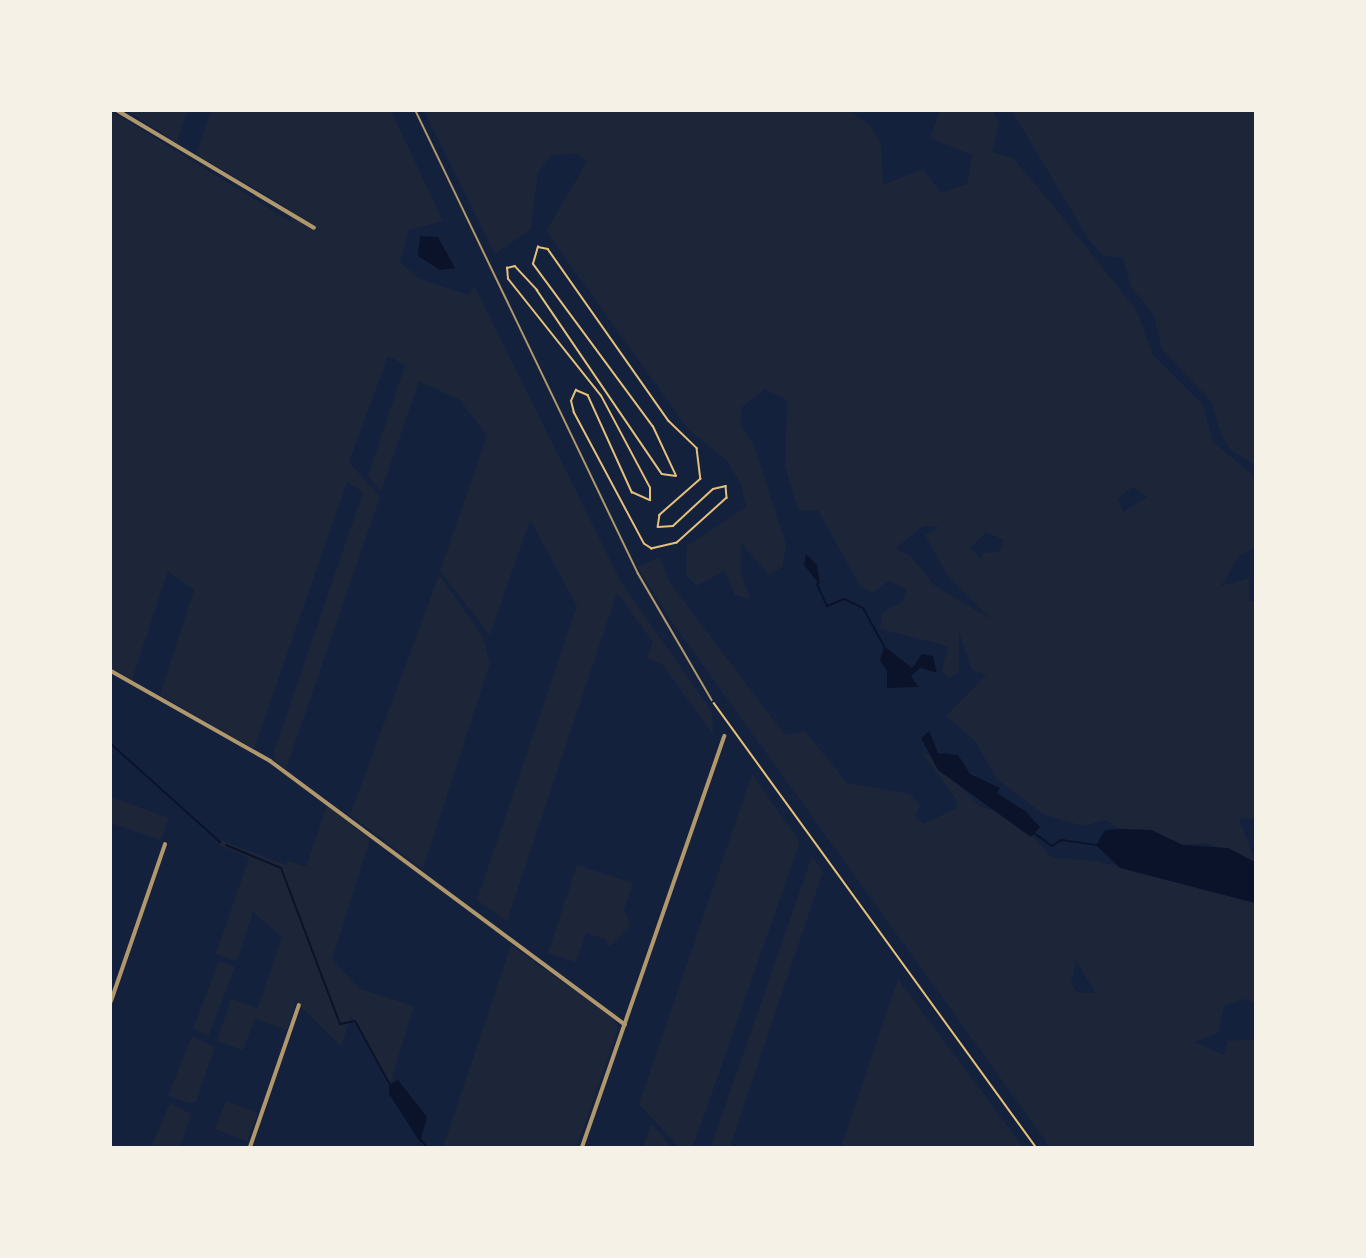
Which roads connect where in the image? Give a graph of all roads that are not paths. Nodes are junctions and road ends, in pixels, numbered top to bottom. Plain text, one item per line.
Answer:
1 (118, 111) edge
2 (416, 111) edge
3 (314, 228) dead end
4 (111, 670) edge
5 (712, 700) road end
6 (724, 736) dead end
7 (165, 844) dead end
8 (111, 1001) edge
9 (299, 1005) dead end
10 (625, 1025) junction
11 (250, 1147) edge
12 (582, 1147) edge

1 - 3 street
2 - 5 lane
4 - 10 street
6 - 10 street
7 - 8 street
9 - 11 street
10 - 12 street

